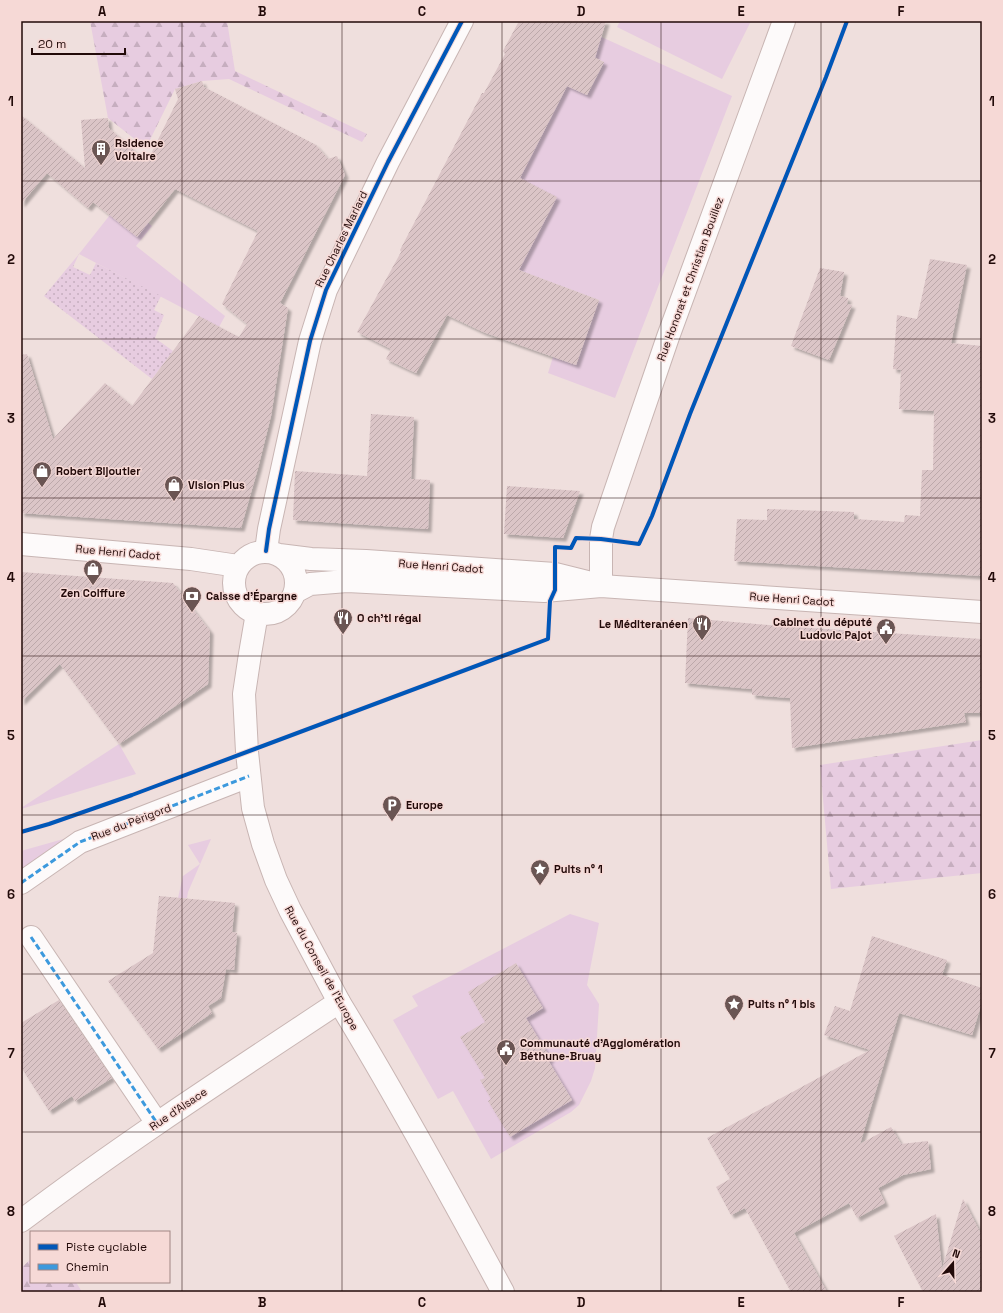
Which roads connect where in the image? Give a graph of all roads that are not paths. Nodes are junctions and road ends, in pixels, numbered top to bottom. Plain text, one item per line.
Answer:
1 (462, 21) edge
2 (784, 21) edge
3 (21, 544) edge
4 (272, 553) junction
5 (238, 566) junction
6 (601, 586) junction
7 (295, 592) junction
8 (982, 612) edge
9 (257, 613) junction
10 (249, 776) junction
11 (21, 883) edge
12 (32, 937) dead end
13 (339, 1002) junction
14 (157, 1123) junction
15 (21, 1220) edge
16 (503, 1292) edge

1 - 4 main road, Rue Charles Marlard
2 - 6 main road, Rue Honorat et Christian Bouillez
3 - 5 main road, Rue Henri Cadot
4 - 5 main road
4 - 6 main road, Rue Henri Cadot
4 - 7 main road
5 - 9 main road
6 - 7 main road, Rue Henri Cadot
6 - 8 main road, Rue Henri Cadot
7 - 9 main road
9 - 10 main road, Rue du Conseil de l'Europe
10 - 11 main road, Rue du Périgord
10 - 13 main road, Rue du Conseil de l'Europe
12 - 14 main road
13 - 14 main road, Rue d'Alsace
13 - 16 main road, Rue du Conseil de l'Europe
14 - 15 main road, Rue d'Alsace

